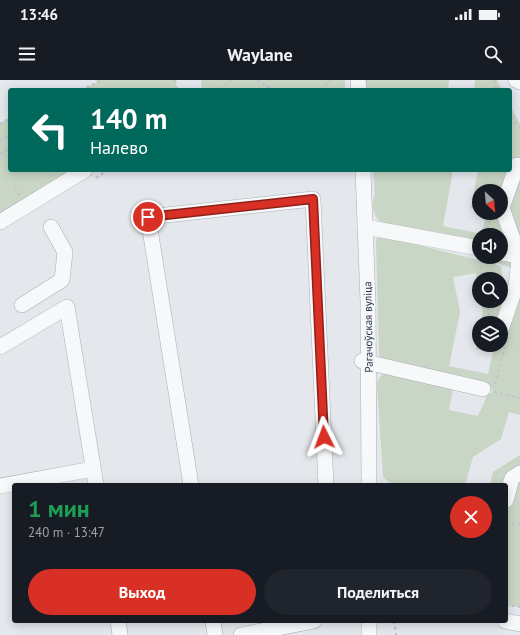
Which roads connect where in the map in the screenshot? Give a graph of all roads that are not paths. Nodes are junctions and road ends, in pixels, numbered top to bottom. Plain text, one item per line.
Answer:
1 (516, 80) edge
2 (520, 82) edge
3 (517, 165) dead end
4 (82, 172) edge
5 (363, 172) edge
6 (0, 222) edge
7 (51, 227) dead end
8 (365, 227) junction
9 (472, 247) edge
10 (508, 258) edge
11 (519, 266) edge
12 (22, 305) dead end
13 (506, 316) edge
14 (0, 347) edge
15 (366, 362) junction
16 (489, 386) road end
17 (93, 469) junction
18 (520, 472) edge
19 (16, 483) edge
20 (96, 483) edge
21 (191, 483) edge
22 (326, 483) edge
23 (369, 483) edge
24 (12, 484) edge
25 (0, 486) edge
26 (508, 493) edge
27 (508, 622) edge
28 (118, 623) edge
29 (213, 623) edge
30 (304, 623) edge
31 (369, 623) edge
32 (520, 624) edge
33 (120, 635) edge
34 (215, 635) edge
35 (241, 635) edge
36 (369, 635) edge

1 - 2 street
3 - 11 street
4 - 6 street
5 - 8 street, Рагачоўская вуліца
7 - 12 street
8 - 9 street
8 - 15 street, Рагачоўская вуліца
10 - 11 street
11 - 13 street
14 - 17 street
15 - 16 street
15 - 23 street, Рагачоўская вуліца
17 - 19 street
17 - 20 street
18 - 26 street
21 - 22 street
24 - 25 street
27 - 32 street
28 - 33 street
29 - 34 street
30 - 35 street
31 - 36 street

